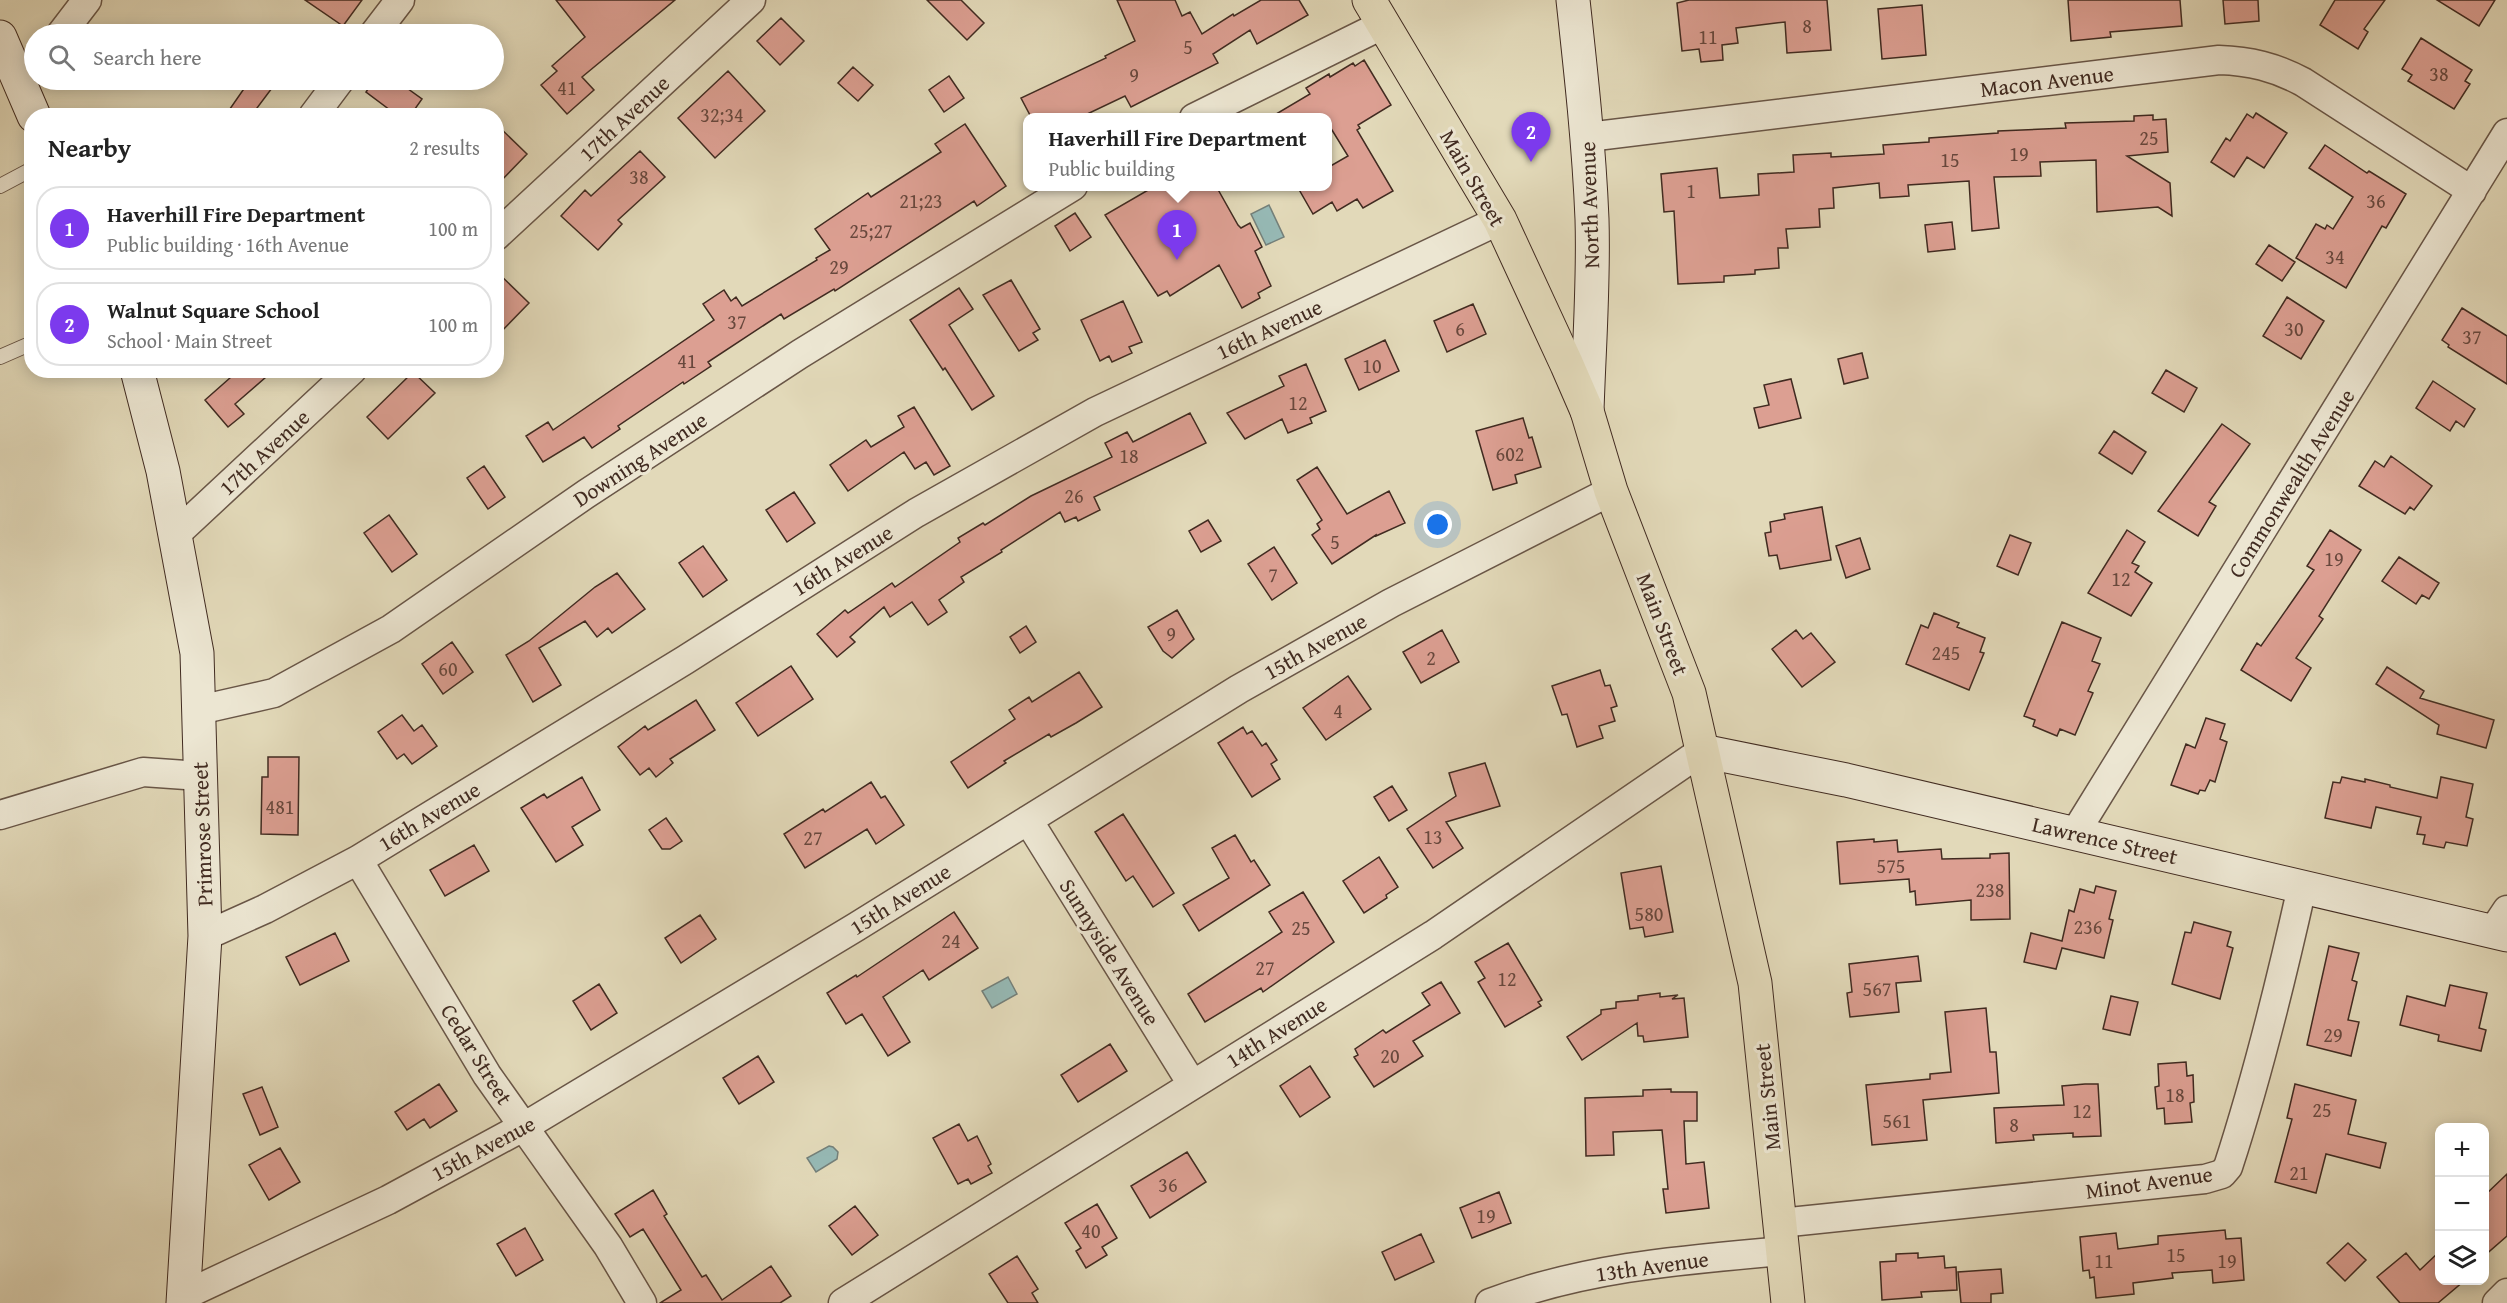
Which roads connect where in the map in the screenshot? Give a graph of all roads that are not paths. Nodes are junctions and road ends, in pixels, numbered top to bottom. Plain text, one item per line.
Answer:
1 (87, 0) edge
2 (400, 0) edge
3 (751, 0) edge
4 (1573, 0) edge
5 (1376, 13) edge
6 (69, 24) edge
7 (382, 24) edge
8 (0, 37) edge
9 (24, 80) edge
10 (332, 90) edge
11 (319, 108) edge
12 (1201, 113) edge
13 (2507, 133) edge
14 (1588, 137) junction
15 (24, 173) edge
16 (0, 186) edge
17 (1065, 191) edge
18 (2472, 191) junction
19 (1500, 220) junction
20 (504, 229) edge
21 (24, 346) edge
22 (0, 357) edge
23 (139, 378) edge
24 (343, 378) edge
25 (1587, 411) junction
26 (1611, 491) junction
27 (176, 534) junction
28 (199, 710) junction
29 (1702, 751) junction
30 (201, 776) junction
31 (0, 815) edge
32 (1028, 820) junction
33 (2074, 833) junction
34 (358, 860) junction
35 (2302, 887) junction
36 (2502, 925) edge
37 (205, 936) junction
38 (1192, 1084) junction
39 (524, 1126) junction
40 (1781, 1237) junction
41 (2507, 1293) edge
42 (183, 1299) edge
43 (642, 1303) edge
44 (843, 1303) edge
45 (1490, 1303) edge
46 (1788, 1303) edge
47 (2497, 1303) edge

1 - 6 street
2 - 7 street
3 - 20 street, 17th Avenue
4 - 14 main road, North Avenue
5 - 12 street
5 - 19 main road, Main Street
8 - 9 main road
10 - 11 street
13 - 18 street, Commonwealth Avenue
14 - 18 street, Macon Avenue
14 - 25 main road, North Avenue
15 - 16 lane
17 - 28 street, Downing Avenue
18 - 33 street, Commonwealth Avenue
19 - 25 main road, Main Street
19 - 34 street, 16th Avenue
21 - 22 lane
23 - 27 main road, Primrose Street
24 - 27 street, 17th Avenue
25 - 26 main road, Main Street
26 - 29 main road, Main Street
26 - 32 street, 15th Avenue
27 - 28 main road, Primrose Street
28 - 30 main road, Primrose Street
29 - 33 main road, Lawrence Street
29 - 38 street, 14th Avenue
29 - 40 main road, Main Street
30 - 31 street
30 - 37 main road, Primrose Street
32 - 38 street, Sunnyside Avenue
32 - 39 street, 15th Avenue
33 - 35 main road, Lawrence Street
34 - 37 street, 16th Avenue
34 - 39 street, Cedar Street
35 - 36 main road, Lawrence Street
35 - 40 street, Minot Avenue
37 - 42 main road, Primrose Street
38 - 44 street, 14th Avenue
39 - 42 street, 15th Avenue
39 - 43 street, Cedar Street
40 - 45 street, 13th Avenue
40 - 46 main road, Main Street
41 - 47 street

